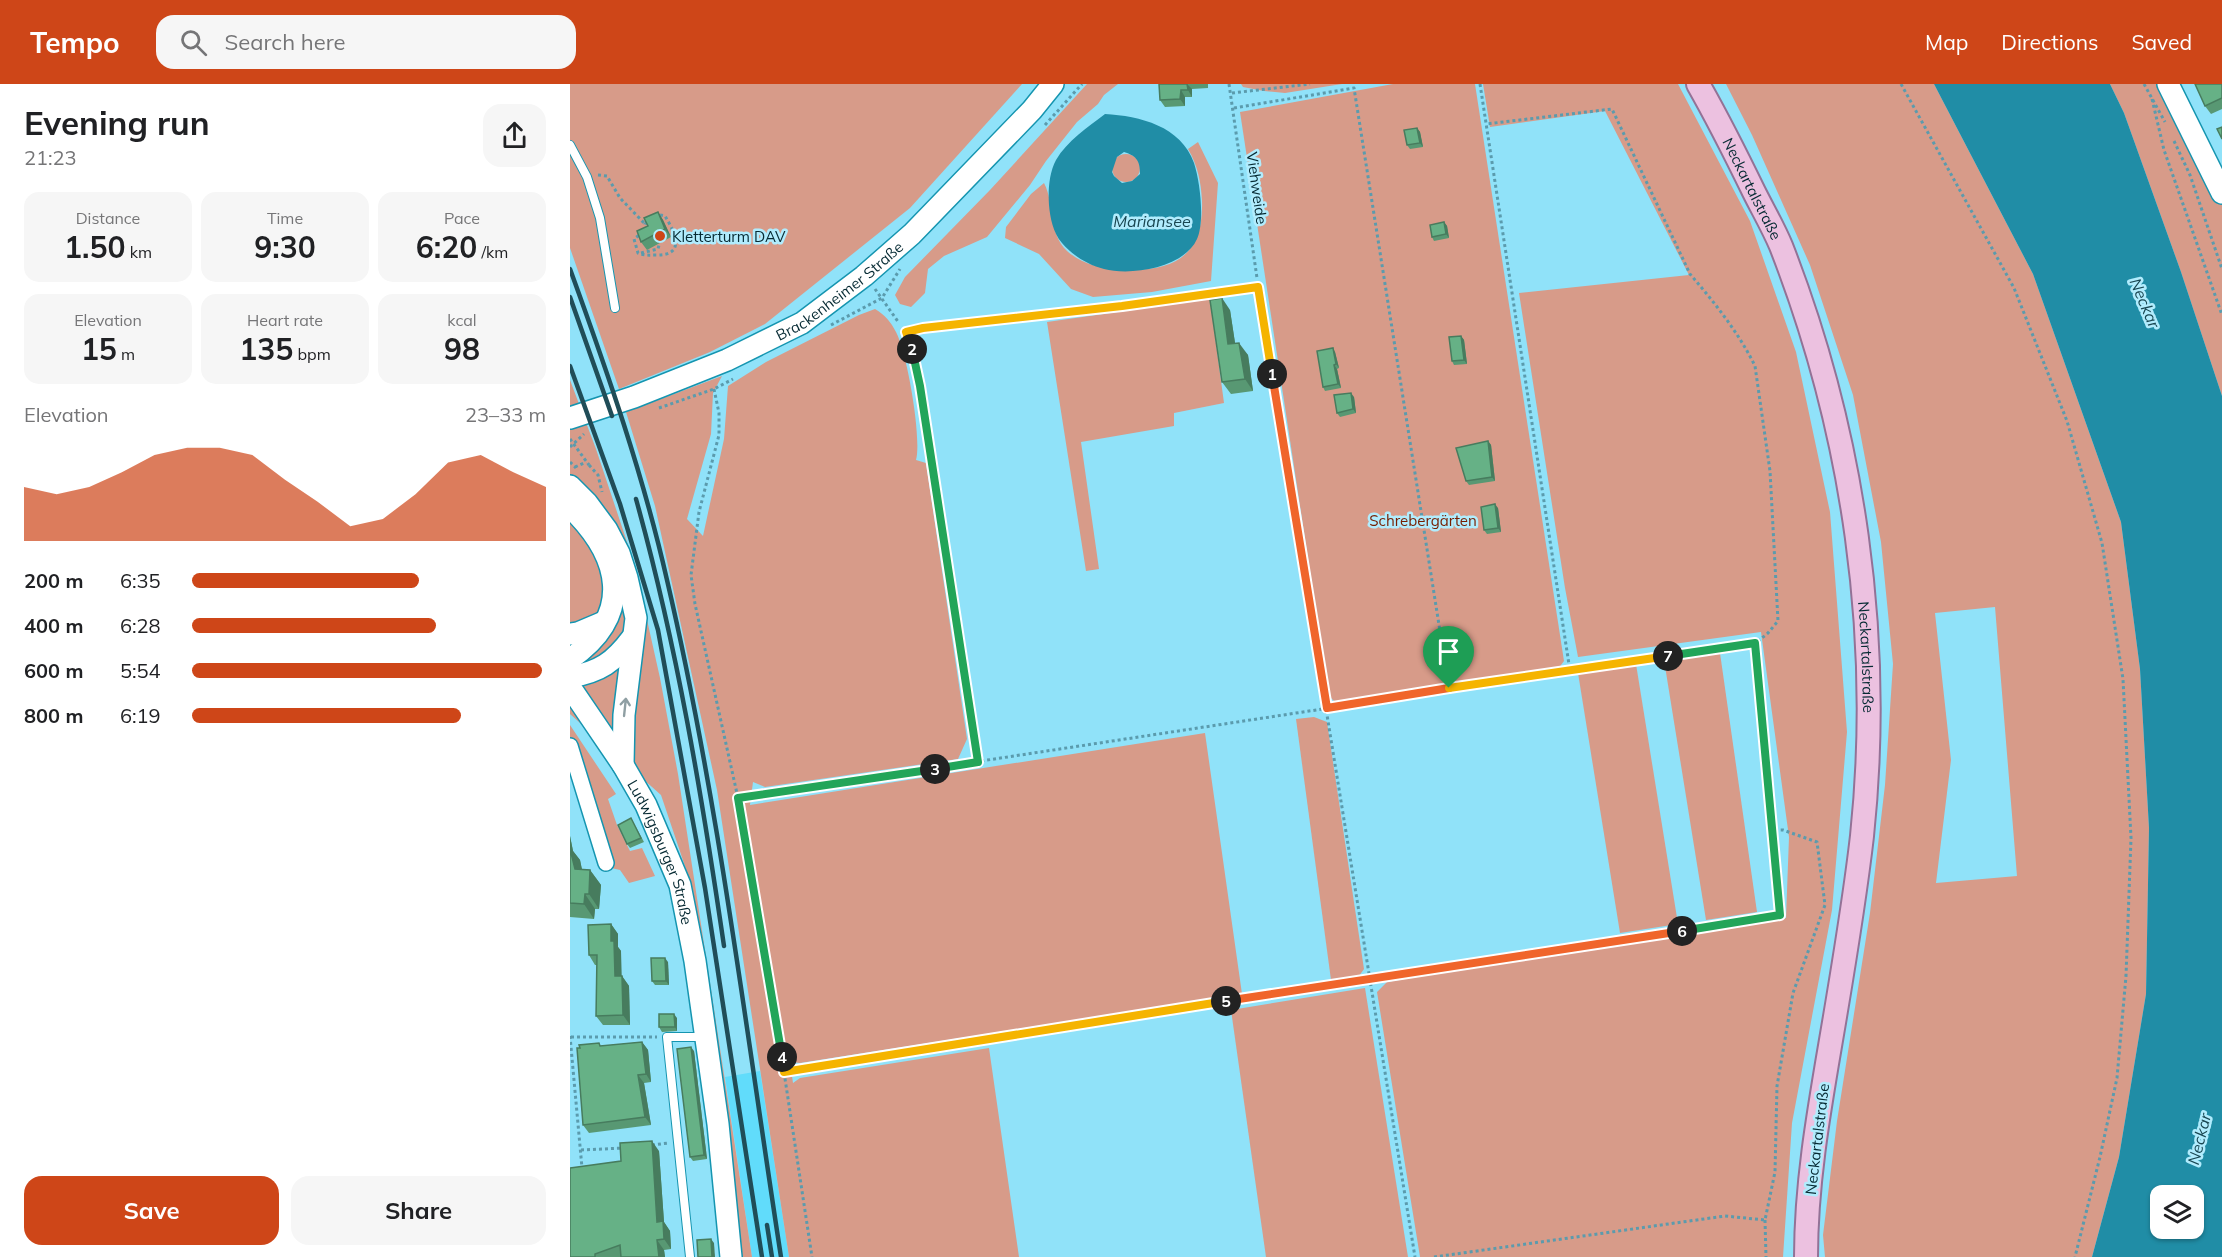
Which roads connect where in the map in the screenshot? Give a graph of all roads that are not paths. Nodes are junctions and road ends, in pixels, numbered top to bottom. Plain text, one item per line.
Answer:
1 (1053, 84) edge
2 (1698, 84) edge
3 (2174, 86) edge
4 (570, 145) edge
5 (2222, 193) edge
6 (1258, 287) road end
7 (615, 309) dead end
8 (906, 332) road end
9 (570, 418) edge
10 (573, 477) edge
11 (570, 507) edge
12 (607, 620) junction
13 (570, 634) edge
14 (633, 638) junction
15 (570, 659) edge
16 (570, 677) edge
17 (570, 687) edge
18 (570, 746) edge
19 (623, 765) junction
20 (606, 863) dead end
21 (706, 1037) junction
22 (690, 1257) edge
23 (731, 1257) edge
24 (1806, 1257) edge

1 - 9 main road, Brackenheimer Straße
2 - 24 main road, Neckartalstraße
3 - 5 main road
4 - 7 lane
6 - 8 lane
10 - 14 main road
11 - 12 main road
12 - 13 main road
12 - 15 main road
14 - 16 main road
19 -> 14 main road
17 - 19 main road, Ludwigsburger Straße
18 - 20 street
19 - 21 main road, Ludwigsburger Straße
21 - 22 lane
21 - 23 main road, Ludwigsburger Straße

